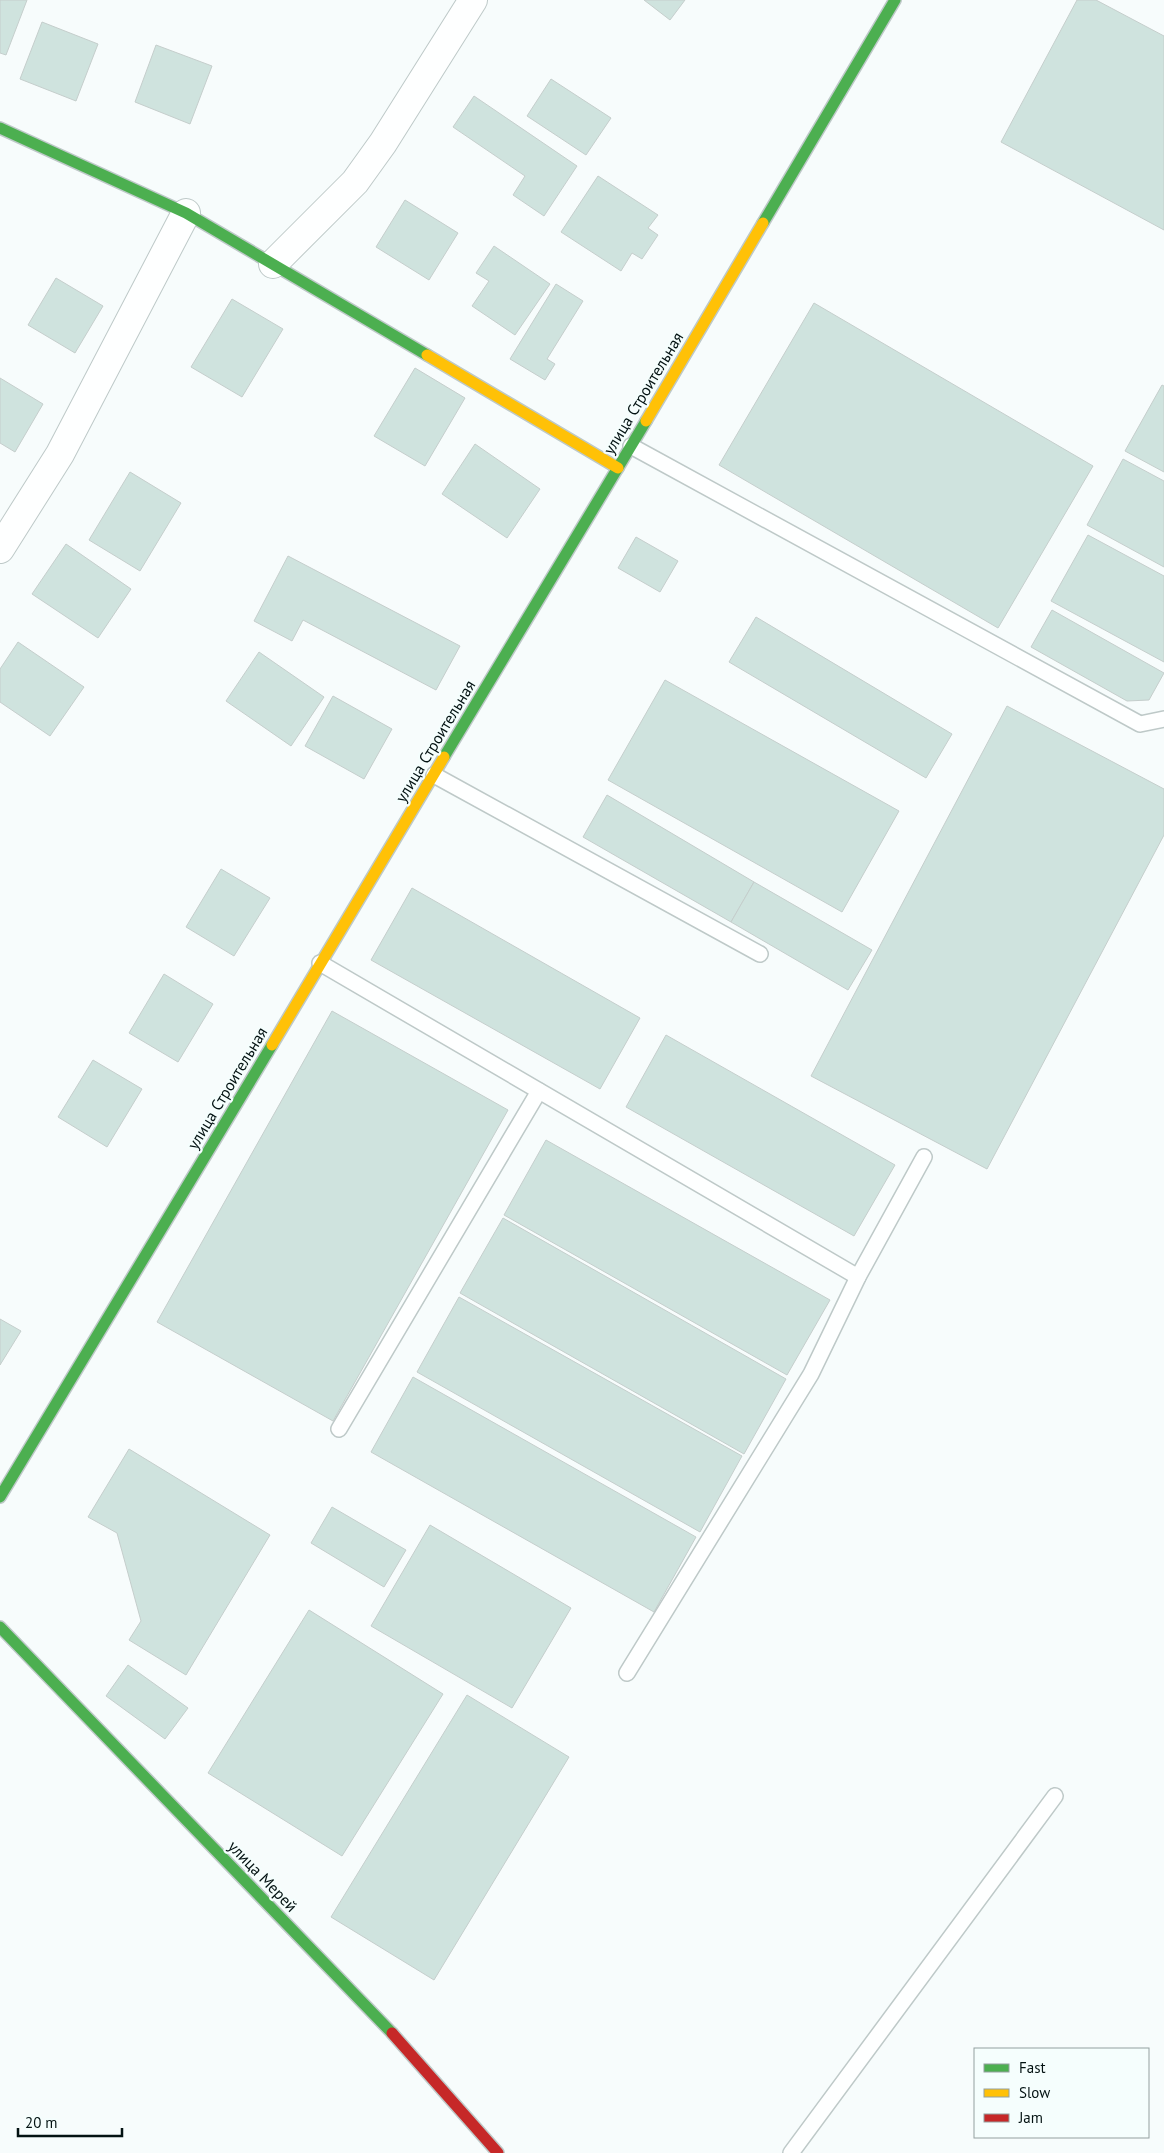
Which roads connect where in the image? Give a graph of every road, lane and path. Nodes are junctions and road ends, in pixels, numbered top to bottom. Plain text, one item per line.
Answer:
1 (896, 0) edge
2 (466, 2) edge
3 (0, 128) edge
4 (186, 213) junction
5 (273, 264) junction
6 (631, 446) junction
7 (618, 468) junction
8 (0, 549) edge
9 (1164, 719) edge
10 (434, 775) junction
11 (760, 954) dead end
12 (320, 963) junction
13 (539, 1091) junction
14 (924, 1158) dead end
15 (858, 1277) junction
16 (339, 1429) dead end
17 (0, 1497) edge
18 (0, 1627) edge
19 (628, 1673) dead end
20 (1055, 1796) dead end
21 (498, 2153) edge
22 (791, 2153) edge

1 - 6 main road, улица Строительная
2 - 5 street
3 - 4 main road
4 - 5 main road
4 - 8 street
5 - 7 main road
6 - 7 main road, улица Строительная
6 - 9 lane
7 - 10 main road, улица Строительная
10 - 11 lane
10 - 12 main road, улица Строительная
12 - 13 lane
12 - 17 main road, улица Строительная
13 - 15 lane
13 - 16 lane
14 - 15 lane
15 - 19 lane
18 - 21 main road, улица Мерей
20 - 22 lane

